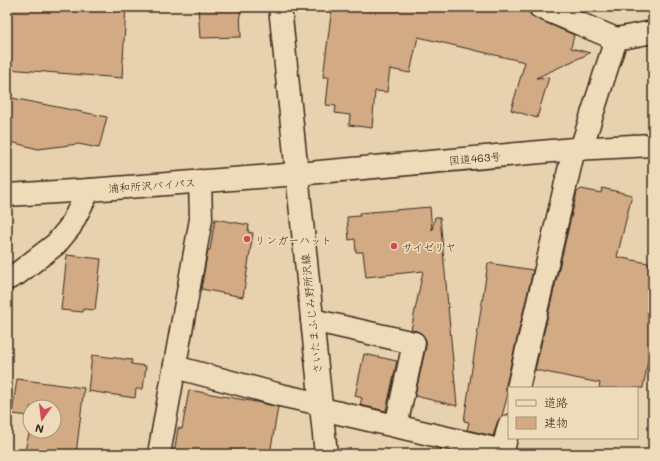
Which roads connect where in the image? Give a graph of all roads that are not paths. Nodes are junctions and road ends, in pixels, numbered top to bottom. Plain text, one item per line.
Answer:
1 (280, 7) edge
2 (540, 7) edge
3 (653, 32) edge
4 (616, 39) junction
5 (653, 145) edge
6 (578, 149) junction
7 (297, 174) junction
8 (200, 181) junction
9 (89, 190) junction
10 (7, 195) edge
11 (7, 279) edge
12 (312, 320) junction
13 (175, 368) junction
14 (518, 387) edge
15 (321, 406) junction
16 (396, 426) junction
17 (508, 430) edge
18 (503, 453) edge
19 (159, 454) edge
20 (326, 454) edge

1 - 7 main road, さいたまふじみ野所沢線
2 - 4 main road
3 - 4 main road
4 - 6 main road
5 - 6 main road, 国道463号
6 - 7 main road, 国道463号
6 - 14 main road
7 - 8 main road, 浦和所沢バイパス
7 - 12 main road, さいたまふじみ野所沢線
8 - 9 main road, 浦和所沢バイパス
8 - 13 main road
9 - 10 main road, 浦和所沢バイパス
9 - 11 main road
12 - 15 main road, さいたまふじみ野所沢線
12 - 16 main road
13 - 15 main road
13 - 19 main road
15 - 16 main road
15 - 20 main road, さいたまふじみ野所沢線
16 - 18 main road
17 - 18 main road

